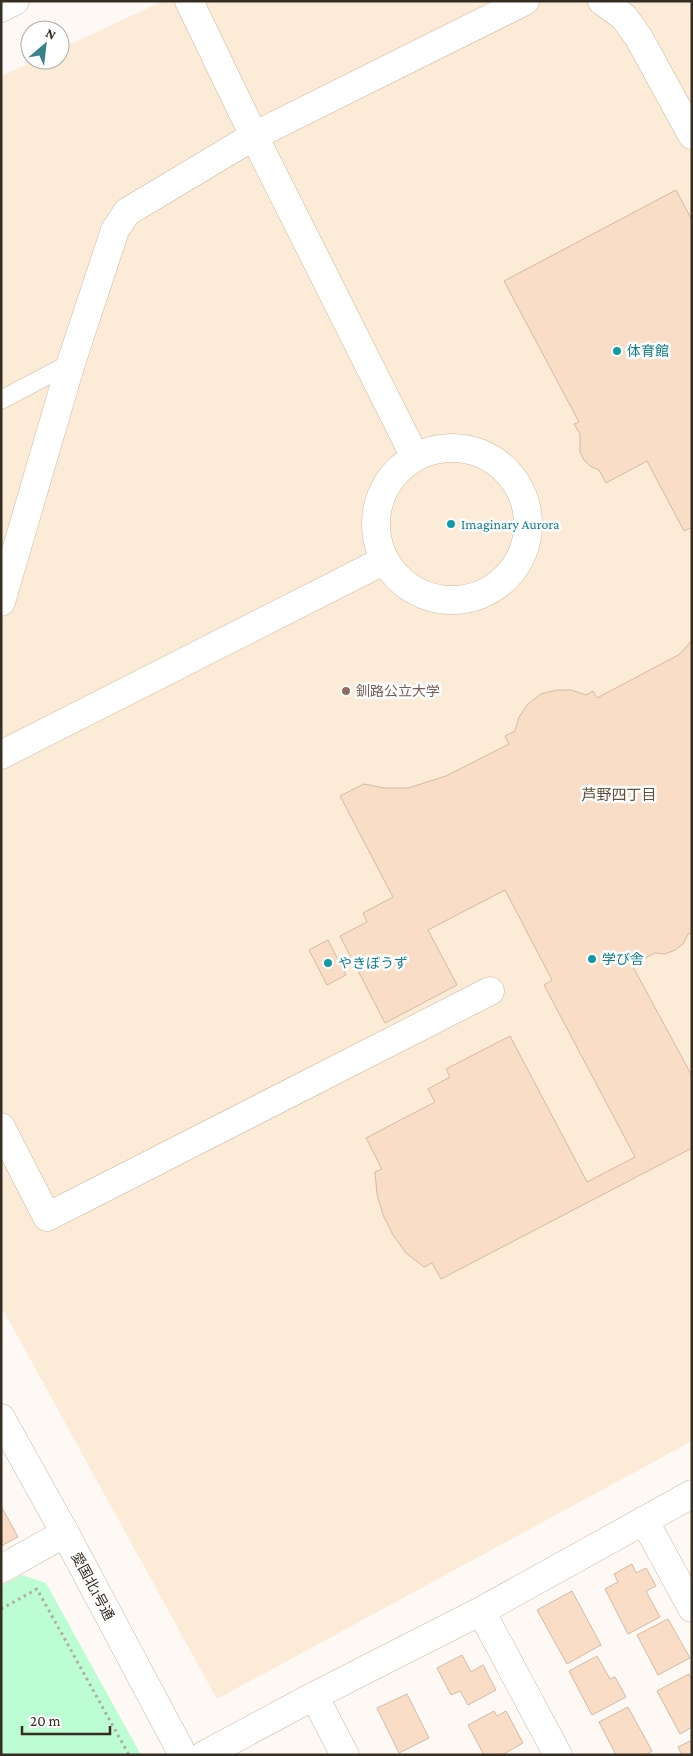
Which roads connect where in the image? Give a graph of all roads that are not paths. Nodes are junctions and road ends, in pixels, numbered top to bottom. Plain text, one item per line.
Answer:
1 (189, 1) edge
2 (525, 1) edge
3 (602, 1) edge
4 (692, 135) edge
5 (254, 136) junction
6 (71, 363) junction
7 (1, 400) edge
8 (415, 457) junction
9 (385, 560) junction
10 (1, 602) edge
11 (1, 755) edge
12 (490, 992) dead end
13 (1, 1127) edge
14 (1, 1418) edge
15 (692, 1494) edge
16 (644, 1520) junction
17 (65, 1533) junction
18 (1, 1569) edge
19 (692, 1608) edge
20 (482, 1611) junction
21 (314, 1696) junction
22 (183, 1755) edge
23 (204, 1755) edge
24 (346, 1755) edge
25 (558, 1755) edge

1 - 5 street
2 - 5 street
3 - 4 street
5 - 6 street
5 - 8 street
6 - 7 lane
6 - 10 street
8 - 9 street
8 - 9 street
9 - 11 street
12 - 13 street
14 - 17 street, 愛国北1号通
15 - 16 street
16 - 19 street
16 - 20 street
17 - 18 street
17 - 22 street, 愛国北1号通
20 - 21 street
20 - 25 street
21 - 23 street
21 - 24 street

